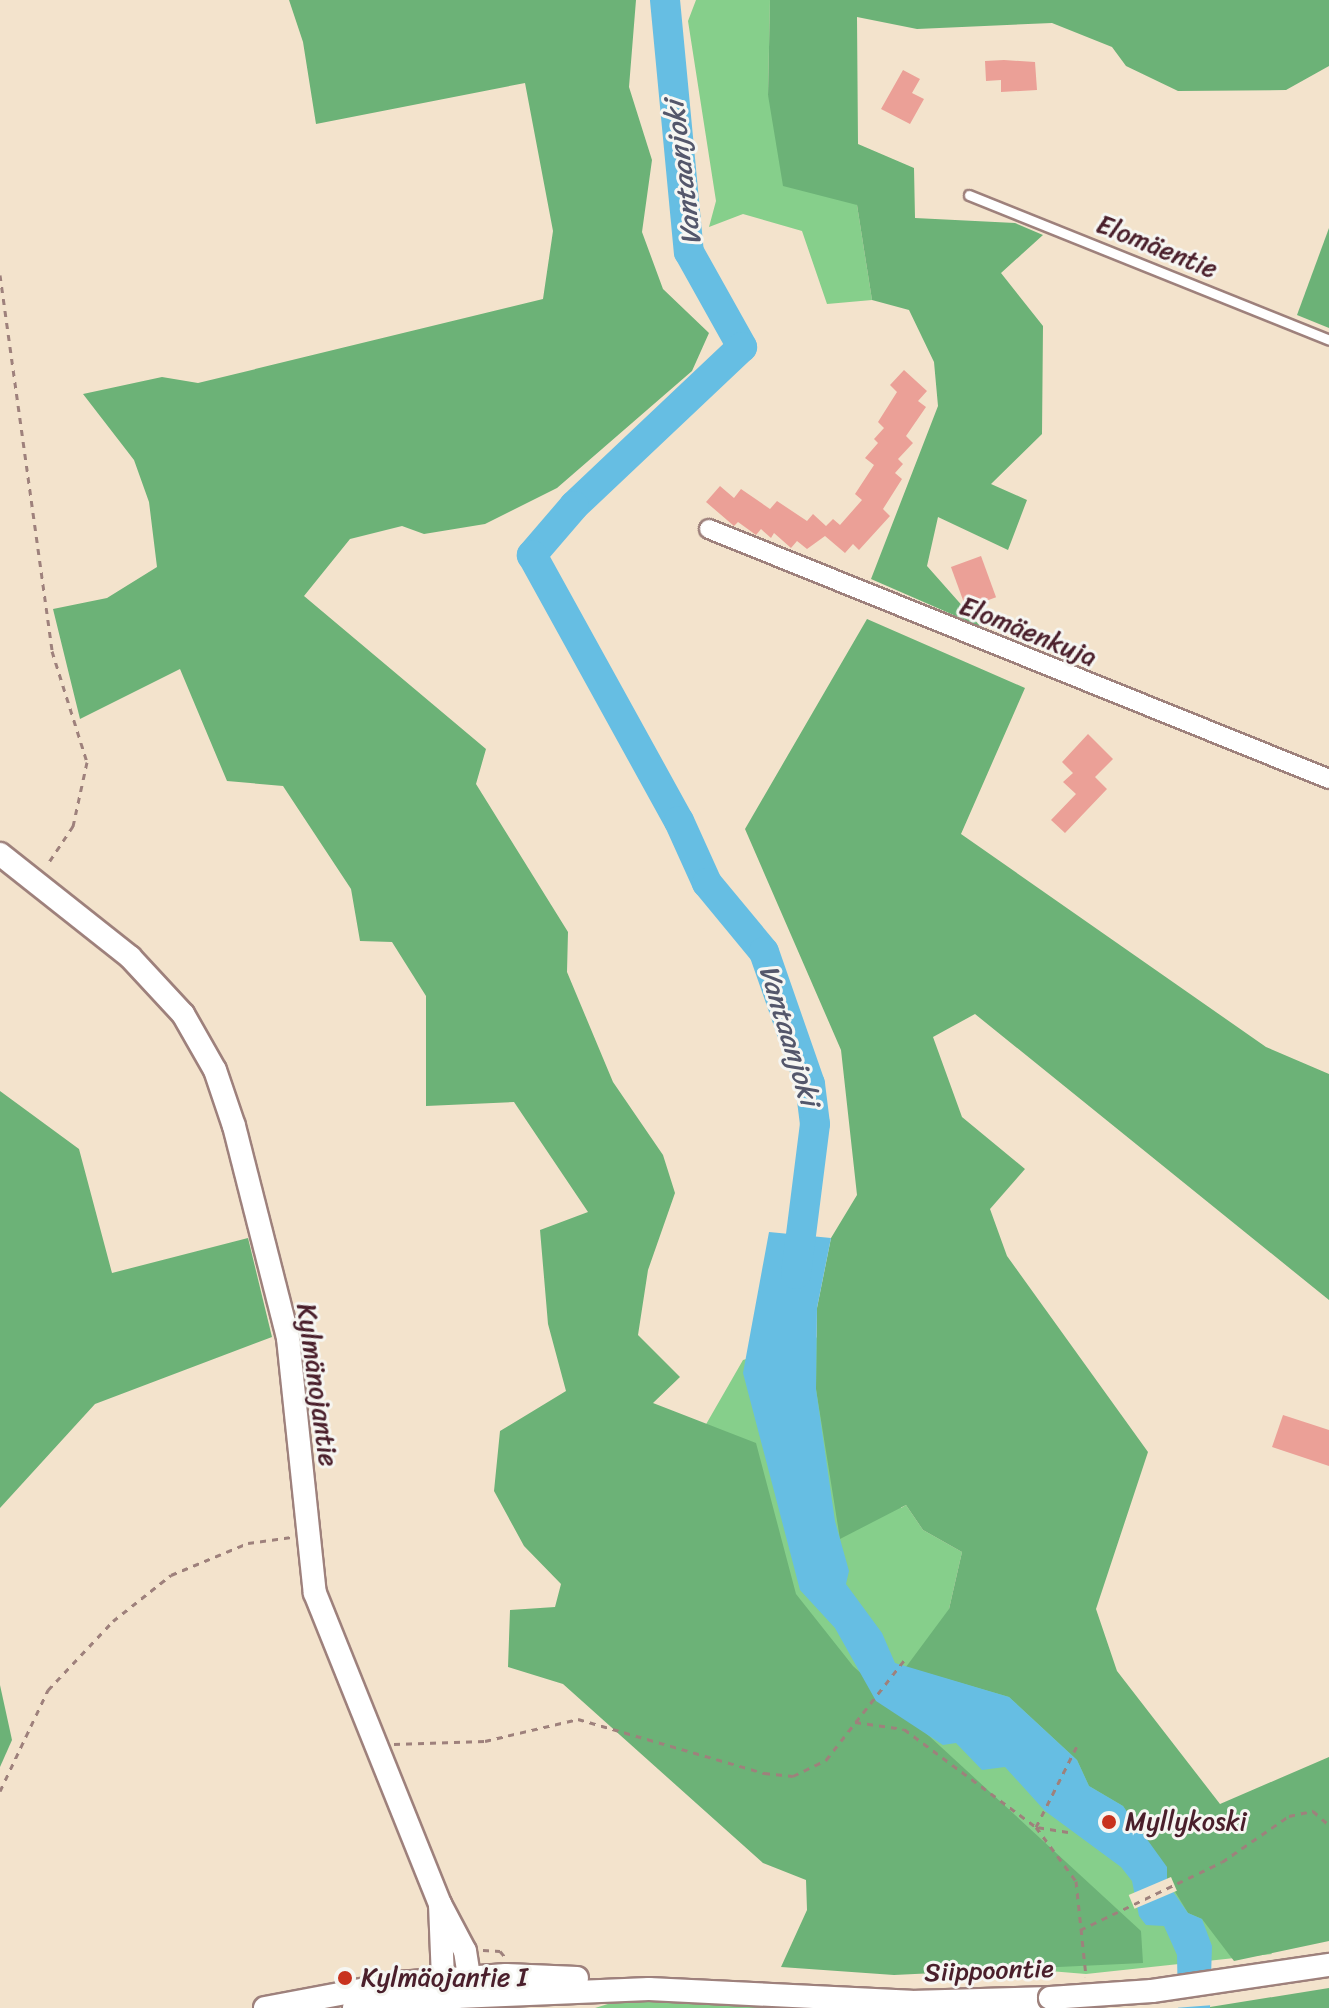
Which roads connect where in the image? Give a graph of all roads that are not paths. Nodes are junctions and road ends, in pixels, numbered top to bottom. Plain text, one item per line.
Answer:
1 (969, 195) dead end
2 (1329, 340) edge
3 (709, 529) dead end
4 (1329, 779) edge
5 (0, 854) edge
6 (440, 1904) junction
7 (1329, 1965) edge
8 (469, 1977) junction
9 (450, 1988) junction
10 (649, 1989) junction
11 (265, 2008) edge
12 (354, 2008) edge

1 - 2 lane, Elomäentie
3 - 4 street, Elomäenkuja
5 - 6 street, Kylmänojantie
6 - 8 street, Kylmänojantie
6 - 9 street, Kylmänojantie
7 - 10 street, Siippoontie, bridge
8 - 9 street, Siippoontie
8 - 10 street, Siippoontie
9 - 10 street, Siippoontie
9 - 11 street, Siippoontie
9 - 12 street, Siippoontie

